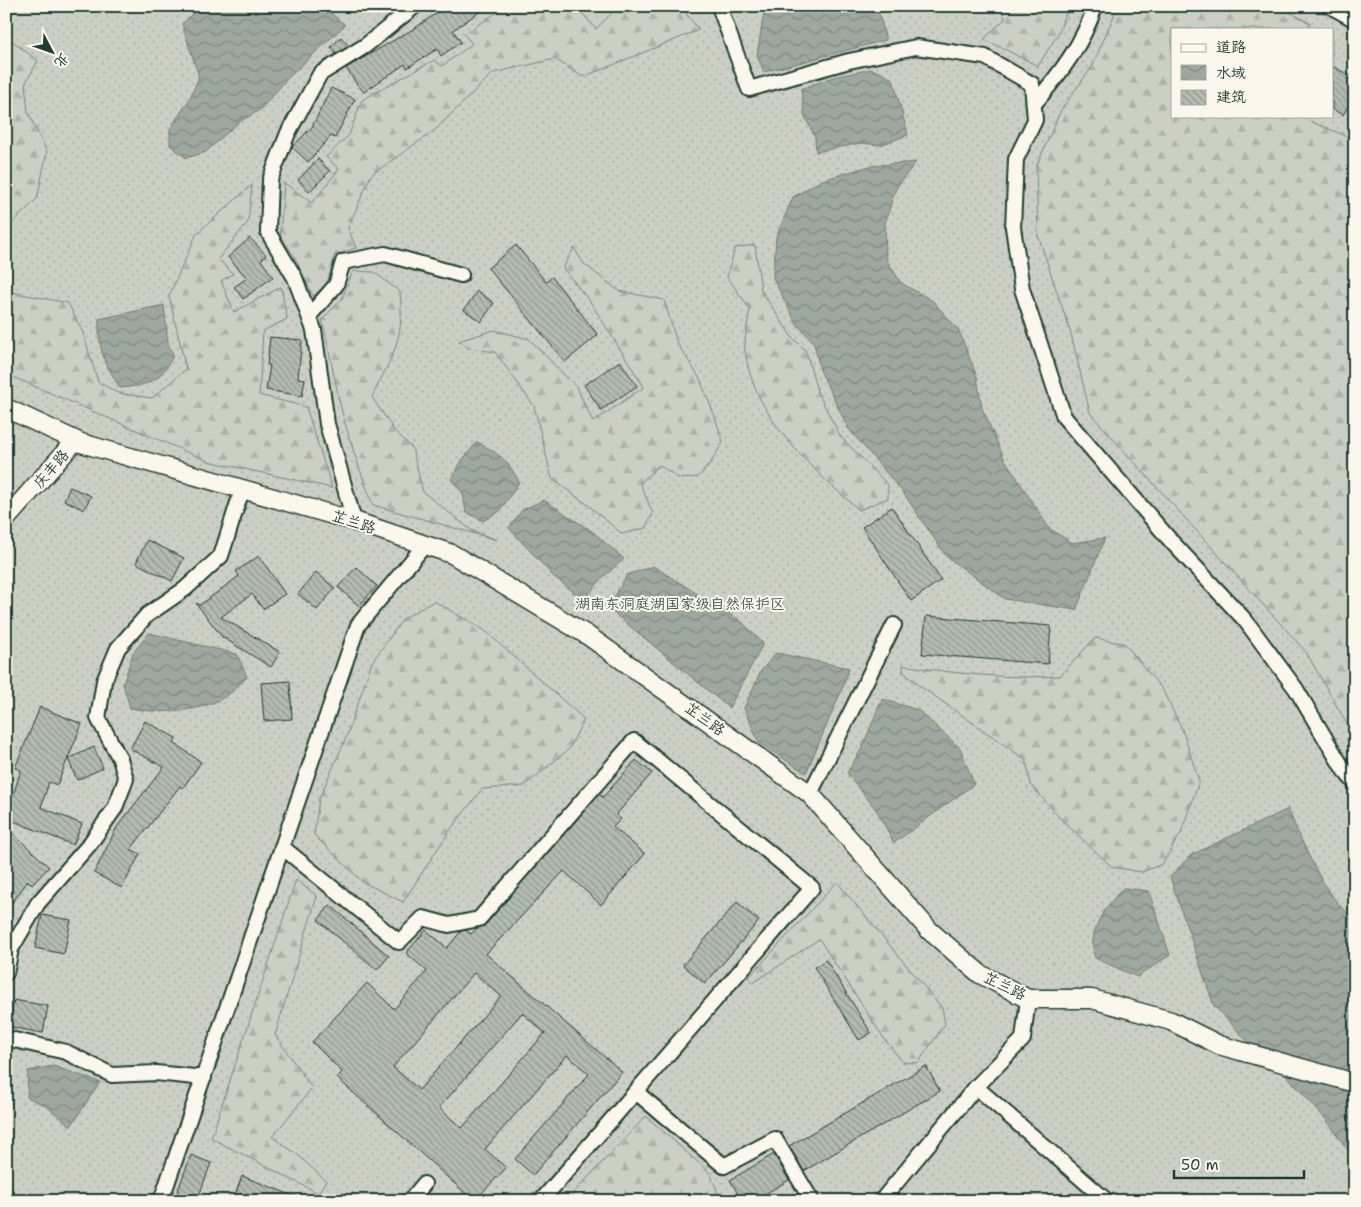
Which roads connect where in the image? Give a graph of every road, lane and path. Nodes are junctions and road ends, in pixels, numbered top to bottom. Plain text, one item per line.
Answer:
1 (415, 6) edge
2 (719, 6) edge
3 (1095, 6) edge
4 (1330, 6) edge
5 (1355, 20) edge
6 (1034, 104) junction
7 (461, 276) dead end
8 (309, 316) junction
9 (6, 408) edge
10 (76, 441) junction
11 (242, 490) junction
12 (6, 519) edge
13 (354, 521) junction
14 (424, 546) junction
15 (894, 625) dead end
16 (1355, 783) edge
17 (810, 794) junction
18 (282, 847) junction
19 (6, 973) edge
20 (1028, 999) junction
21 (6, 1038) edge
22 (204, 1078) junction
23 (1355, 1083) edge
24 (976, 1087) junction
25 (636, 1092) junction
26 (424, 1184) dead end
27 (6, 1196) edge
28 (9, 1201) edge
29 (162, 1201) edge
30 (410, 1201) edge
31 (541, 1201) edge
32 (812, 1201) edge
33 (881, 1201) edge
34 (1107, 1201) edge

1 - 8 street
2 - 6 street
3 - 6 street
4 - 5 street
6 - 16 street
7 - 8 street
8 - 13 street
9 - 10 street, 芷兰路
10 - 11 street, 芷兰路
10 - 12 street, 庆丰路
11 - 13 street, 芷兰路
11 - 19 street
13 - 14 street, 芷兰路
14 - 17 street, 芷兰路
14 - 18 street
15 - 17 street
17 - 20 street, 芷兰路
18 - 22 street
18 - 25 street
20 - 23 street, 芷兰路
20 - 24 street
21 - 22 street
22 - 29 street
24 - 33 street
24 - 34 street
25 - 31 street
25 - 32 street
26 - 30 street
27 - 28 street

